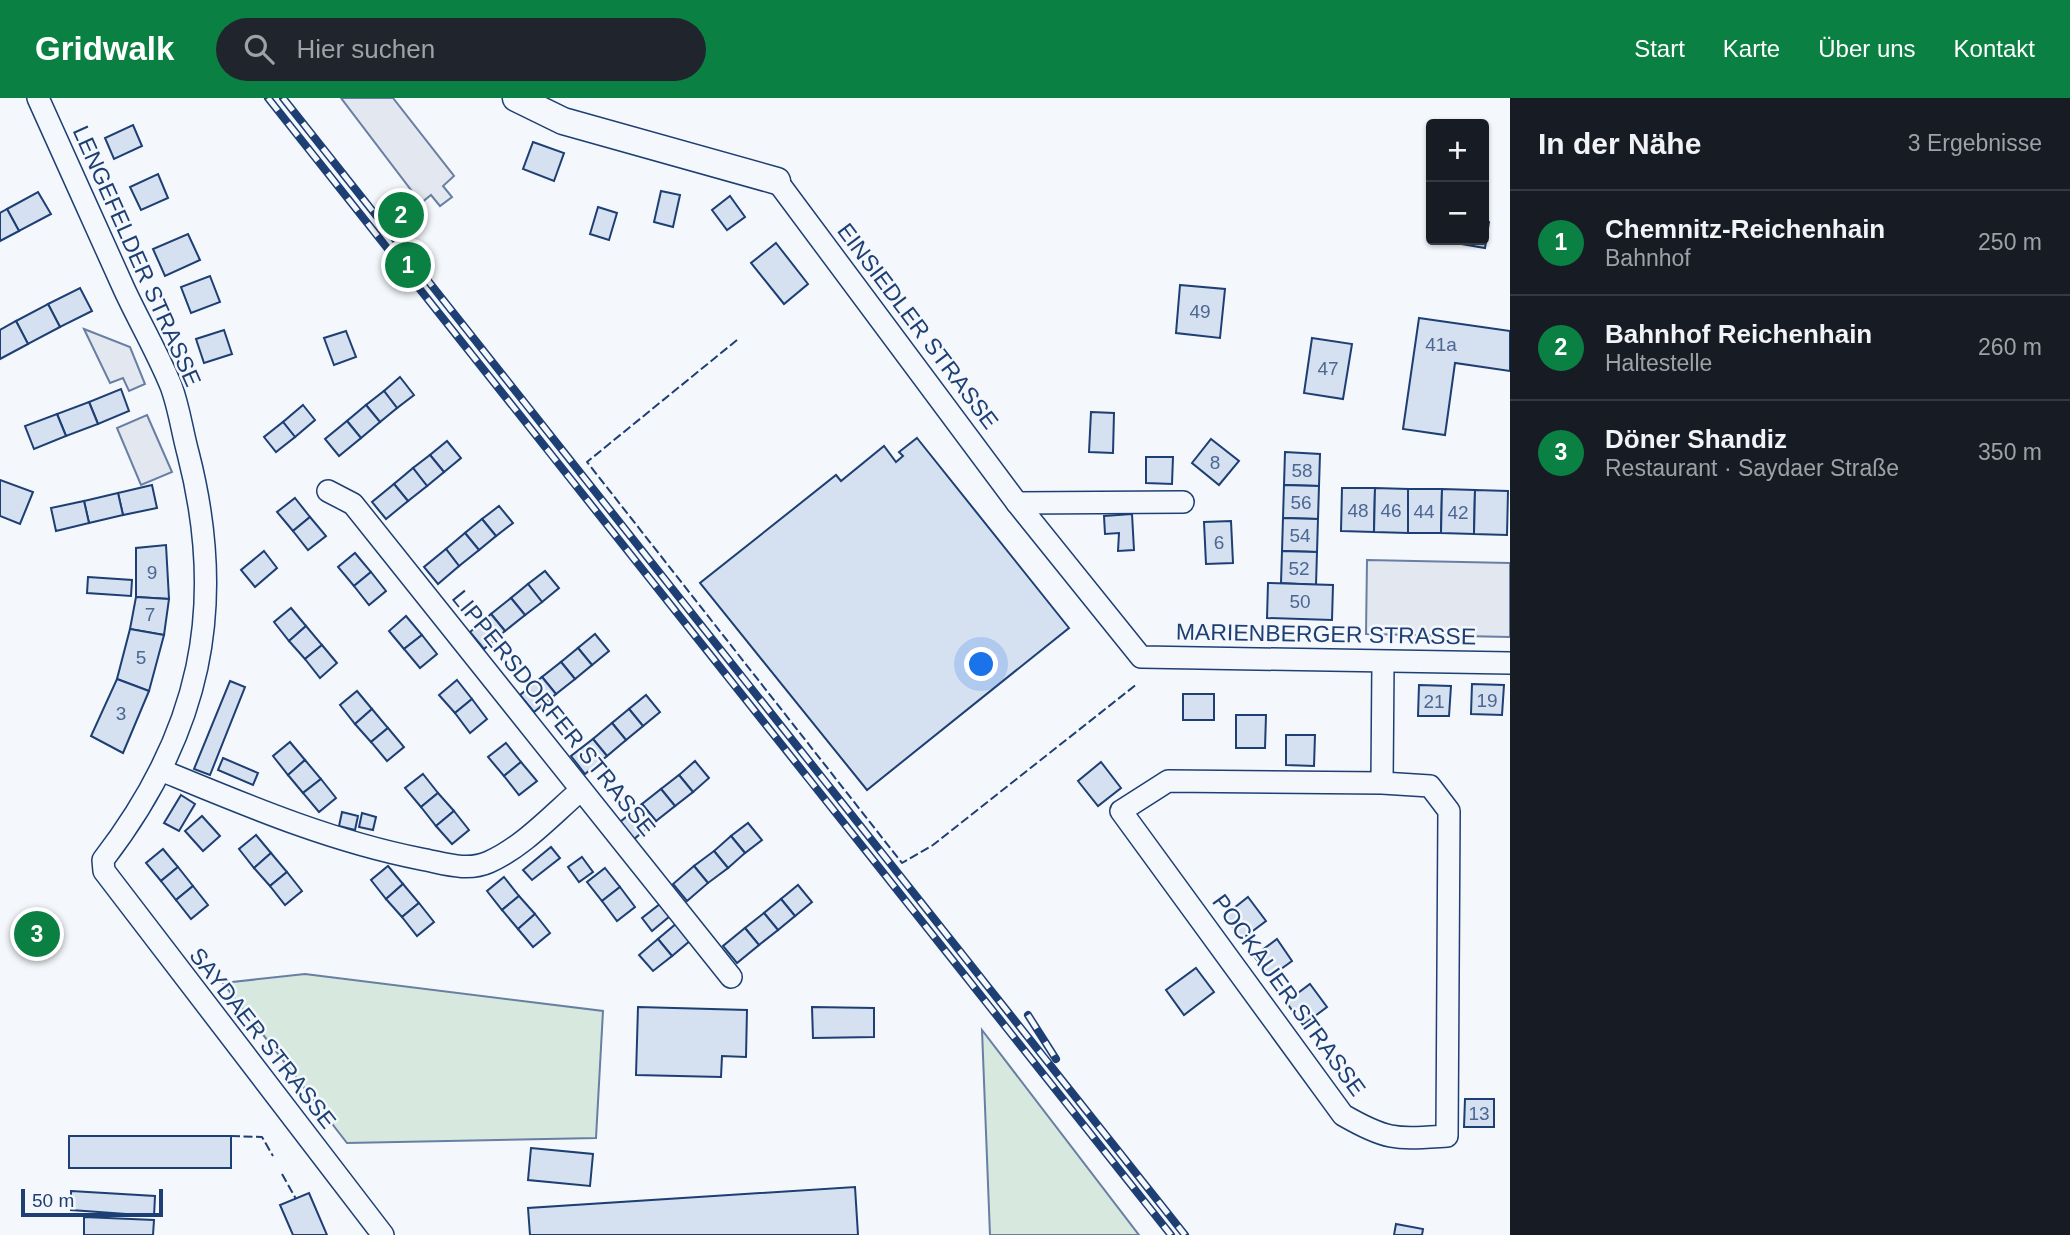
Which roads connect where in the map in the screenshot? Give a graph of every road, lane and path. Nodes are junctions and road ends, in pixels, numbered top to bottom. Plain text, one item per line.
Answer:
1 (38, 98) edge
2 (516, 98) edge
3 (777, 181) joint
4 (328, 491) dead end
5 (1183, 502) dead end
6 (1017, 503) junction
7 (1141, 657) joint
8 (1383, 662) junction
9 (1510, 663) edge
10 (163, 771) junction
11 (1382, 783) junction
12 (581, 790) junction
13 (104, 871) joint
14 (732, 977) dead end
15 (383, 1235) edge

1 - 10 street, LENGEFELDER STRASSE
2 - 3 main road
3 - 6 street, EINSIEDLER STRASSE
4 - 12 street, LIPPERSDORFER STRASSE
5 - 6 street
6 - 7 street, EINSIEDLER STRASSE
7 - 8 street, MARIENBERGER STRASSE
8 - 9 street, MARIENBERGER STRASSE
8 - 11 street
10 - 12 street
10 - 13 street, LENGEFELDER STRASSE
11 - 11 street, POCKAUER STRASSE
12 - 14 street, LIPPERSDORFER STRASSE
13 - 15 street, SAYDAER STRASSE

